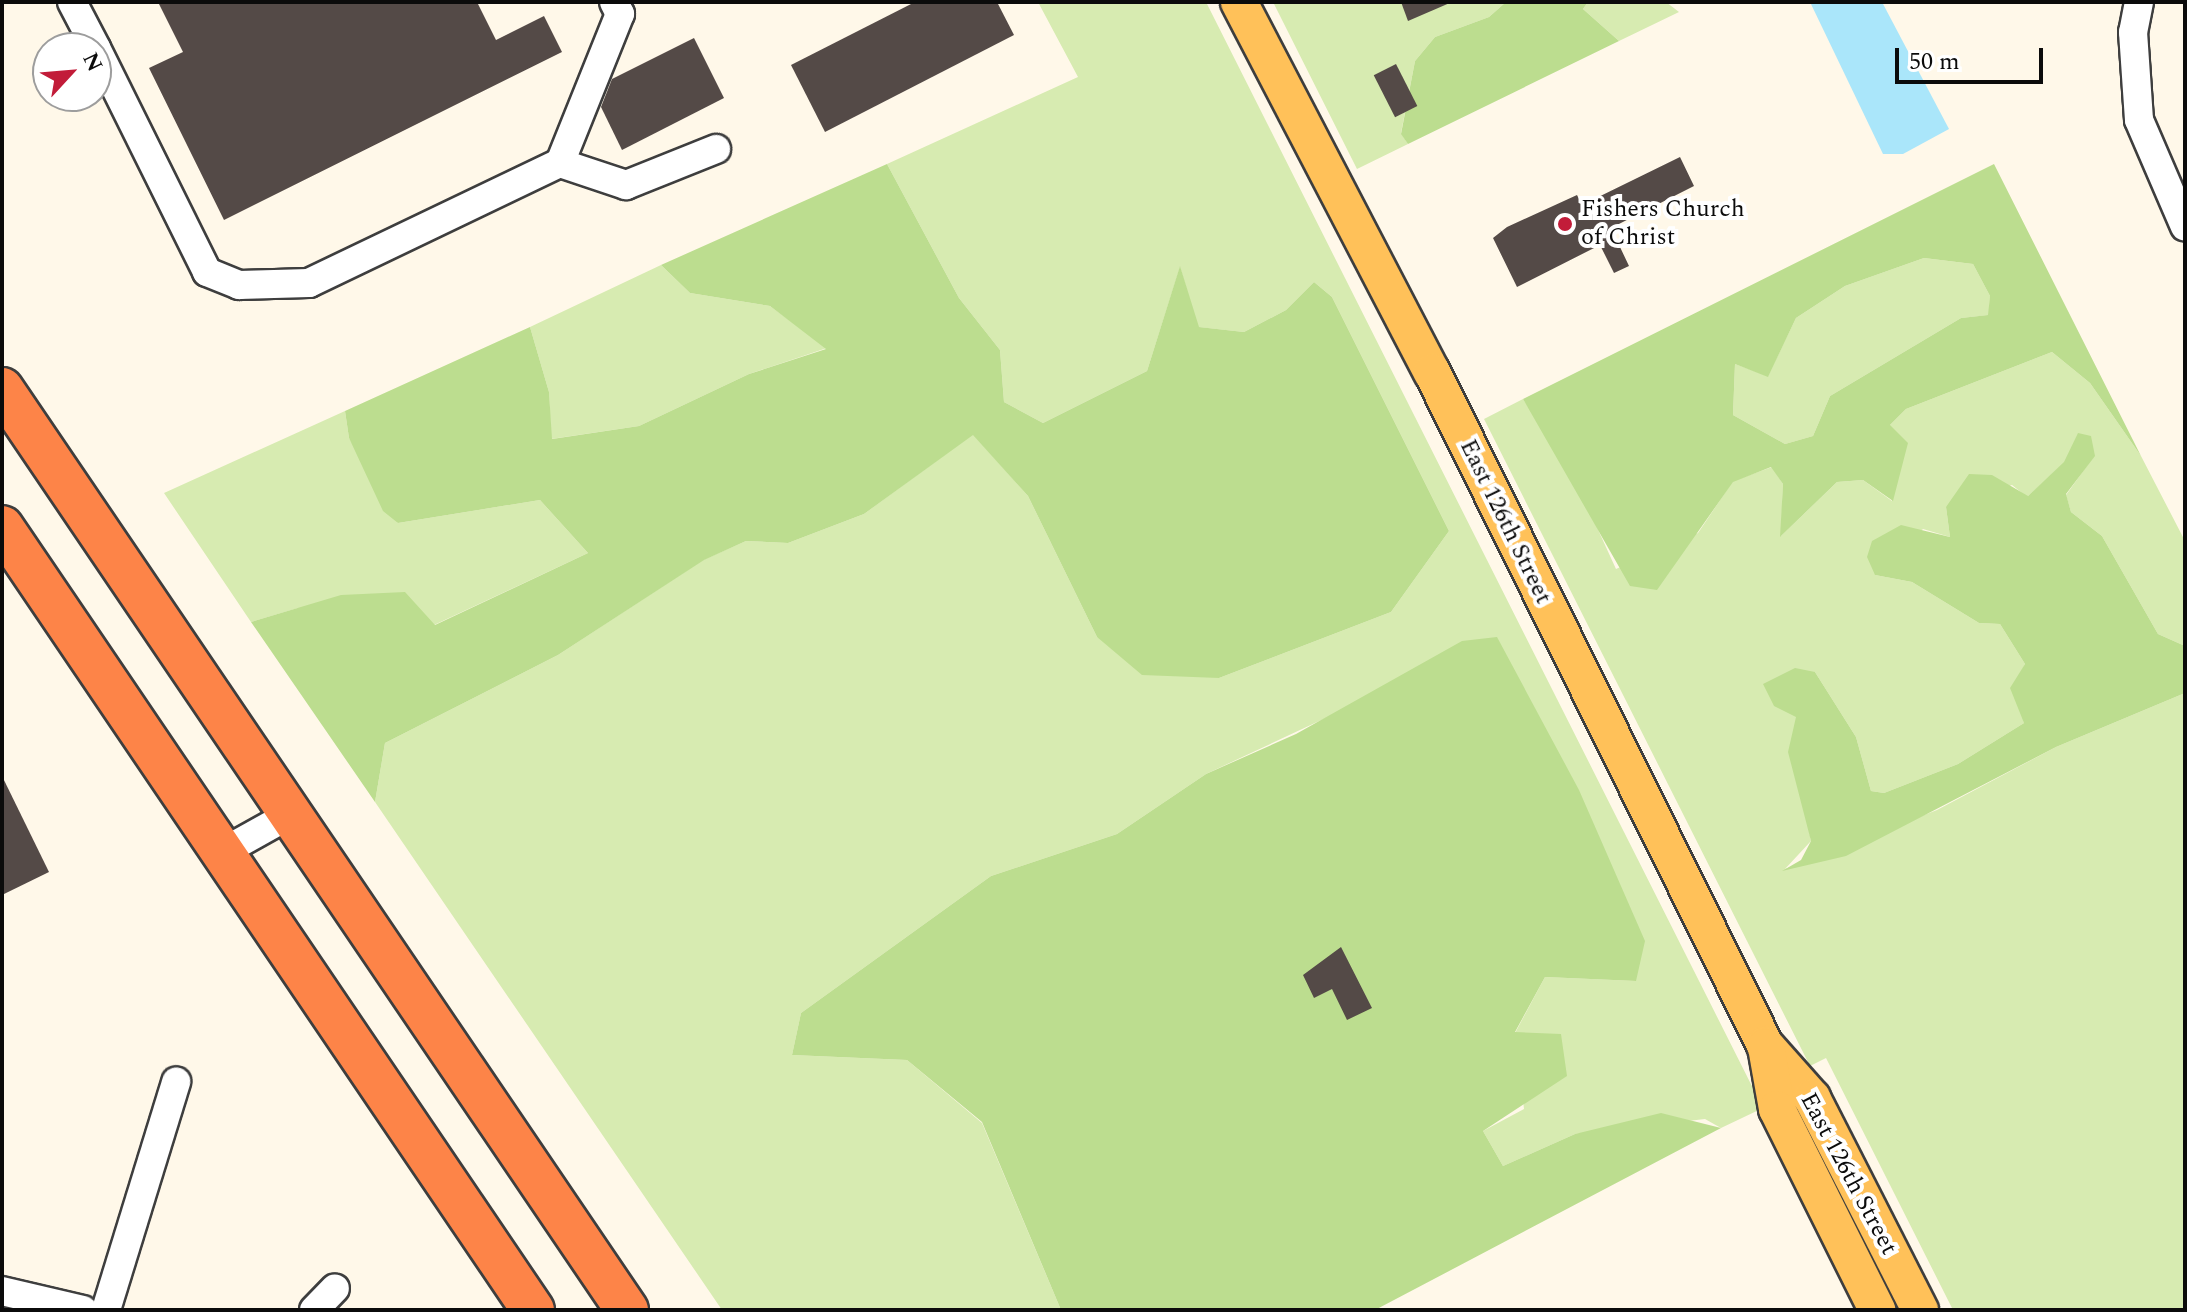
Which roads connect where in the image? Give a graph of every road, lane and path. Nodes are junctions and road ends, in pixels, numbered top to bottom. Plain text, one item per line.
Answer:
1 (72, 2) edge
2 (614, 2) edge
3 (1239, 2) edge
4 (2139, 2) edge
5 (88, 32) edge
6 (112, 80) edge
7 (716, 149) dead end
8 (560, 163) junction
9 (2185, 227) edge
10 (2, 389) edge
11 (2, 527) edge
12 (291, 814) junction
13 (223, 852) junction
14 (1765, 1045) junction
15 (176, 1082) dead end
16 (335, 1288) dead end
17 (2, 1291) edge
18 (83, 1310) edge
19 (106, 1310) edge
20 (314, 1310) edge
21 (533, 1310) edge
22 (627, 1310) edge
23 (1877, 1310) edge
24 (1920, 1310) edge

1 - 5 street
2 - 8 street
3 - 14 main road, East 126th Street
4 - 9 street
6 - 8 street
7 - 8 street
10 - 12 highway
11 - 13 highway
12 - 13 street
12 - 22 highway
13 - 21 highway
14 - 23 main road, East 126th Street
14 - 24 main road, East 126th Street
15 - 19 street
16 - 20 street
17 - 18 street

